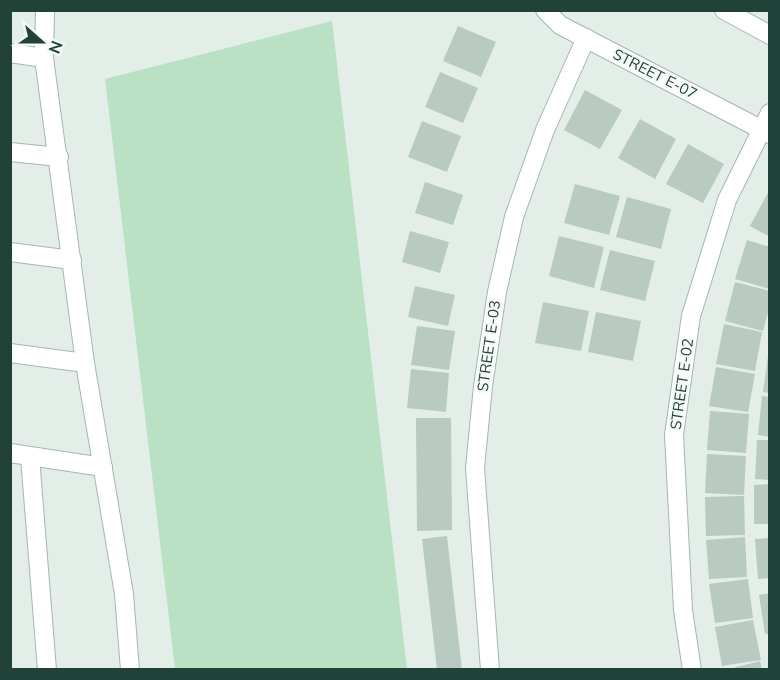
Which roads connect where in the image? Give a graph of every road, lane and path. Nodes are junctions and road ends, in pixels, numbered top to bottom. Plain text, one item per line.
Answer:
1 (45, 10) edge
2 (545, 10) edge
3 (724, 10) edge
4 (770, 35) edge
5 (586, 38) junction
6 (10, 53) edge
7 (44, 58) junction
8 (770, 113) edge
9 (765, 132) edge
10 (10, 152) edge
11 (58, 157) junction
12 (10, 252) edge
13 (72, 260) junction
14 (10, 353) edge
15 (85, 363) junction
16 (10, 453) edge
17 (30, 457) junction
18 (103, 468) junction
19 (47, 669) edge
20 (130, 669) edge
21 (490, 669) edge
22 (692, 669) edge

1 - 7 street
2 - 5 street, STREET E-07
3 - 4 street
5 - 9 street, STREET E-07
5 - 21 street, STREET E-03
6 - 7 street
7 - 11 street
8 - 9 street, STREET E-02
9 - 22 street, STREET E-02
10 - 11 street
11 - 13 street
12 - 13 street
13 - 15 street
14 - 15 street
15 - 18 street
16 - 17 street
17 - 18 street
17 - 19 street
18 - 20 street

